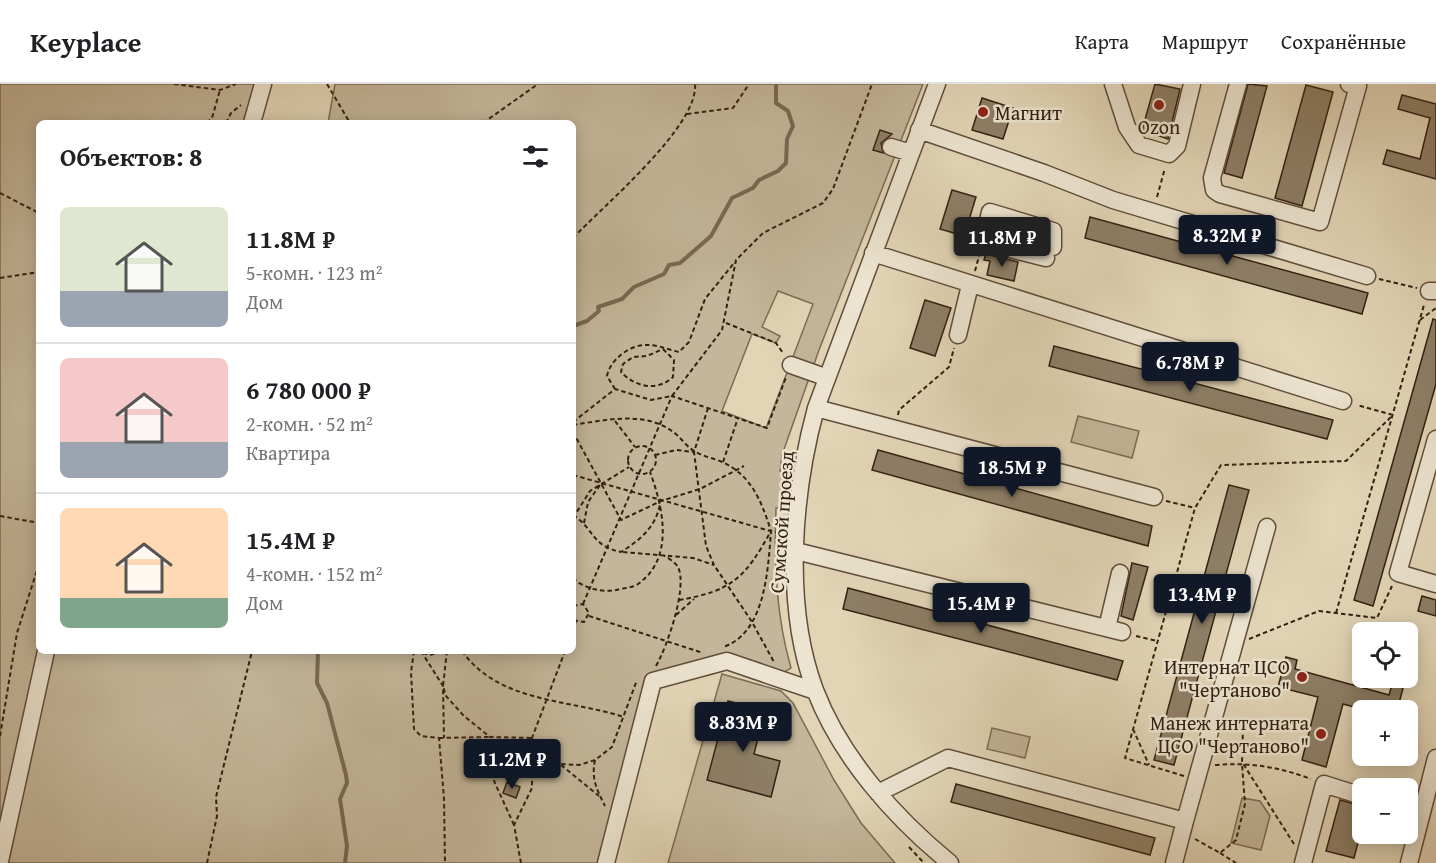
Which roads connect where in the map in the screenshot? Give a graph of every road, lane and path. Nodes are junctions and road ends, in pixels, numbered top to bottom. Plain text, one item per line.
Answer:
1 (174, 84) edge
2 (236, 84) edge
3 (327, 84) edge
4 (538, 84) edge
5 (695, 84) edge
6 (749, 84) edge
7 (872, 84) edge
8 (937, 84) edge
9 (1113, 84) edge
10 (1192, 84) edge
11 (1238, 84) edge
12 (1349, 84) edge
13 (220, 90) junction
14 (261, 92) edge
15 (687, 114) junction
16 (210, 120) edge
17 (228, 120) edge
18 (253, 120) edge
19 (348, 120) edge
20 (487, 120) edge
21 (919, 130) junction
22 (891, 147) dead end
23 (911, 153) junction
24 (1169, 154) junction
25 (0, 193) edge
26 (36, 211) edge
27 (1153, 212) junction
28 (576, 235) edge
29 (983, 242) junction
30 (873, 253) junction
31 (735, 260) junction
32 (36, 272) edge
33 (1367, 276) joint
34 (0, 278) edge
35 (970, 285) junction
36 (1432, 291) edge
37 (1436, 308) edge
38 (1420, 320) junction
39 (725, 323) junction
40 (958, 335) joint
41 (663, 349) junction
42 (615, 359) junction
43 (622, 364) junction
44 (790, 365) junction
45 (673, 377) junction
46 (825, 377) junction
47 (682, 380) junction
48 (615, 389) junction
49 (672, 396) junction
50 (1343, 401) joint
51 (708, 408) junction
52 (816, 408) junction
53 (1393, 415) junction
54 (738, 418) junction
55 (614, 420) junction
56 (576, 422) edge
57 (576, 424) edge
58 (660, 424) junction
59 (895, 429) junction
60 (576, 437) edge
61 (1436, 439) edge
62 (635, 447) junction
63 (650, 447) junction
64 (694, 452) junction
65 (655, 455) junction
66 (723, 462) junction
67 (744, 466) dead end
68 (629, 467) junction
69 (736, 469) junction
70 (650, 472) junction
71 (639, 474) junction
72 (576, 476) edge
73 (601, 482) junction
74 (700, 489) junction
75 (632, 492) junction
76 (1154, 497) joint
77 (661, 501) junction
78 (1195, 508) junction
79 (700, 511) junction
80 (576, 512) edge
81 (0, 516) edge
82 (576, 518) edge
83 (621, 520) junction
84 (36, 522) edge
85 (585, 526) junction
86 (782, 526) dead end
87 (1267, 527) dead end
88 (771, 531) junction
89 (608, 550) junction
90 (796, 551) junction
91 (621, 552) junction
92 (662, 555) junction
93 (714, 565) junction
94 (36, 573) edge
95 (1120, 573) dead end
96 (1398, 573) junction
97 (576, 580) edge
98 (1436, 584) edge
99 (728, 585) junction
100 (591, 588) junction
101 (697, 597) junction
102 (679, 600) junction
103 (583, 604) junction
104 (576, 605) edge
105 (1336, 613) junction
106 (589, 616) junction
107 (674, 617) junction
108 (576, 621) edge
109 (752, 622) junction
110 (1114, 630) junction
111 (666, 640) junction
112 (1157, 641) junction
113 (1235, 644) junction
114 (45, 654) edge
115 (251, 654) edge
116 (414, 654) edge
117 (423, 654) edge
118 (447, 654) edge
119 (464, 654) edge
120 (564, 654) edge
121 (725, 654) junction
122 (649, 668) dead end
123 (638, 679) dead end
124 (784, 681) junction
125 (443, 686) junction
126 (815, 691) junction
127 (547, 699) junction
128 (625, 718) junction
129 (1213, 719) junction
130 (1133, 729) junction
131 (0, 736) edge
132 (490, 736) junction
133 (439, 738) junction
134 (444, 738) junction
135 (532, 738) junction
136 (1436, 758) edge
137 (595, 760) junction
138 (1242, 762) junction
139 (560, 764) junction
140 (1149, 765) junction
141 (1198, 773) junction
142 (1324, 784) junction
143 (878, 793) junction
144 (1352, 793) edge
145 (601, 797) junction
146 (1418, 801) edge
147 (619, 820) junction
148 (1185, 821) junction
149 (514, 825) junction
150 (1203, 843) dead end
151 (1411, 844) edge
152 (1220, 853) junction
153 (0, 861) edge
154 (1304, 861) edge
155 (207, 863) edge
156 (445, 863) edge
157 (521, 863) edge
158 (606, 863) edge
159 (950, 863) edge
160 (1174, 863) edge
161 (1236, 863) edge
162 (1409, 863) edge

1 - 13 path
2 - 13 path
3 - 19 path
4 - 20 path
5 - 15 path
6 - 15 path
7 - 31 path
8 - 21 street, Сумской проезд
9 - 24 street
10 - 24 street
11 - 12 street
13 - 16 path
14 - 17 path
14 - 18 street
15 - 28 path
21 - 23 street, Сумской проезд
21 - 27 street
22 - 23 street
23 - 30 street, Сумской проезд
24 - 27 path
25 - 26 path
27 - 33 street
29 - 29 street
29 - 35 path
30 - 35 street
30 - 46 street, Сумской проезд
31 - 39 path
31 - 41 path
32 - 34 path
33 - 36 path
35 - 40 street
35 - 50 street
36 - 38 path
37 - 38 path
38 - 53 path
39 - 44 path
39 - 47 path
40 - 59 path
41 - 42 path
41 - 43 path
41 - 45 path
42 - 43 path
42 - 48 path
43 - 45 path
44 - 46 street
44 - 54 path
45 - 47 path
46 - 52 street, Сумской проезд
47 - 49 path
48 - 49 path
48 - 56 path
49 - 51 path
49 - 58 path
50 - 53 path
51 - 54 path
51 - 64 path
52 - 59 street
52 - 90 street, Сумской проезд
53 - 78 path
53 - 105 path
54 - 66 path
55 - 57 path
55 - 58 path
55 - 62 path
58 - 63 path
58 - 64 path
59 - 76 street
60 - 73 path
61 - 96 street
62 - 63 path
62 - 68 path
63 - 65 path
63 - 71 path
64 - 65 path
64 - 66 path
64 - 74 path
65 - 70 path
66 - 69 path
67 - 69 path
68 - 71 path
68 - 73 path
69 - 74 path
69 - 88 path
70 - 71 path
70 - 77 path
71 - 75 path
72 - 73 path
73 - 75 path
73 - 80 path
73 - 83 path
73 - 85 path
74 - 77 path
74 - 79 path
75 - 77 path
75 - 83 path
76 - 78 path
77 - 79 path
77 - 83 path
77 - 91 path
77 - 92 path
78 - 112 path
79 - 88 path
79 - 93 path
81 - 84 path
82 - 85 path
83 - 89 path
85 - 89 path
86 - 88 path
87 - 113 street
88 - 99 path
88 - 109 path
89 - 91 path
89 - 100 path
90 - 110 street
90 - 126 street, Сумской проезд
91 - 92 path
92 - 93 path
92 - 100 path
92 - 102 path
93 - 99 path
94 - 131 path
95 - 110 street
96 - 98 street
96 - 105 path
97 - 100 path
99 - 101 path
99 - 109 path
100 - 103 path
101 - 102 path
101 - 107 path
102 - 107 path
103 - 104 path
103 - 106 path
105 - 113 path
106 - 108 path
106 - 111 path
107 - 111 path
109 - 121 path
109 - 124 path
110 - 112 path
111 - 121 path
111 - 122 path
112 - 130 path
113 - 129 street
114 - 153 street
115 - 155 path
116 - 133 path
117 - 125 path
118 - 125 path
119 - 127 path
120 - 127 path
121 - 124 street
121 - 147 street
123 - 128 path
124 - 126 street
125 - 132 path
125 - 134 path
126 - 143 street, Сумской проезд
127 - 128 path
127 - 135 path
128 - 137 path
129 - 138 path
129 - 141 street
130 - 140 path
130 - 140 path
132 - 134 path
132 - 135 path
133 - 134 path
133 - 156 path
135 - 139 path
135 - 149 path
135 - 149 path
136 - 146 street
137 - 139 path
137 - 145 path
138 - 141 path
138 - 142 path
138 - 152 path
138 - 154 path
139 - 145 path
140 - 141 path
141 - 148 street
142 - 144 street
142 - 154 street
143 - 148 street
143 - 159 street, Сумской проезд
145 - 147 path
147 - 158 street
148 - 160 street
149 - 157 path
150 - 152 path
151 - 162 street
152 - 161 path

